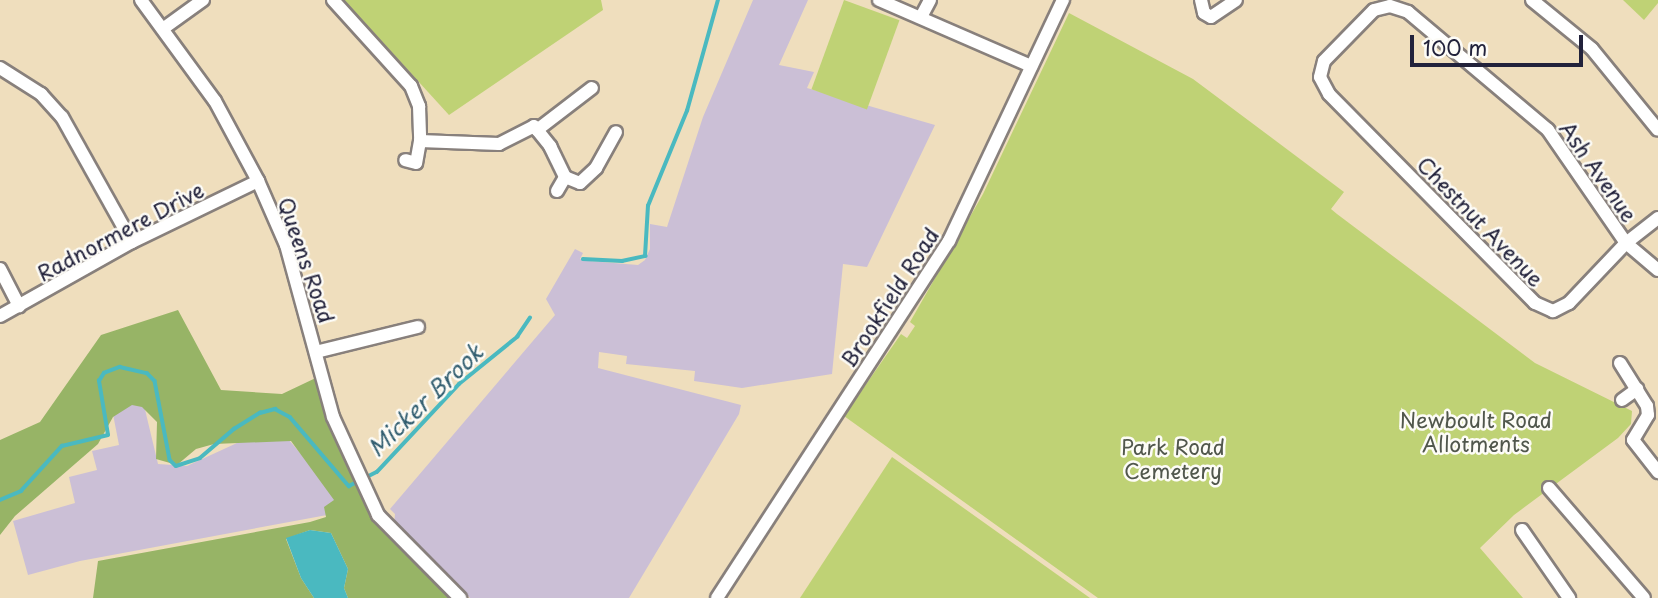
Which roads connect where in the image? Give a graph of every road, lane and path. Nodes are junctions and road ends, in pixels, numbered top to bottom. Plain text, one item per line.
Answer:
1 (141, 0) edge
2 (203, 0) edge
3 (333, 0) edge
4 (879, 0) edge
5 (930, 0) edge
6 (1063, 0) edge
7 (1202, 0) edge
8 (1236, 0) edge
9 (1532, 0) edge
10 (921, 18) junction
11 (164, 29) junction
12 (1031, 66) junction
13 (0, 68) edge
14 (1320, 77) joint
15 (592, 88) dead end
16 (537, 130) junction
17 (1658, 130) edge
18 (616, 132) dead end
19 (420, 141) junction
20 (405, 160) dead end
21 (565, 177) junction
22 (258, 181) junction
23 (557, 191) dead end
24 (1658, 218) edge
25 (132, 243) junction
26 (1626, 243) junction
27 (0, 269) edge
28 (1658, 270) edge
29 (19, 306) junction
30 (0, 316) edge
31 (418, 327) dead end
32 (316, 352) junction
33 (1620, 363) dead end
34 (1637, 389) junction
35 (1622, 400) dead end
36 (1658, 471) edge
37 (1549, 488) dead end
38 (1522, 530) dead end
39 (460, 598) edge
40 (717, 598) edge
41 (1569, 598) edge
42 (1644, 598) edge

1 - 11 street, Queens Road
2 - 11 street
3 - 19 street
4 - 10 street
5 - 10 street
6 - 12 street, Brookfield Road
7 - 8 street
9 - 17 street
10 - 12 street
11 - 22 street, Queens Road
12 - 40 street, Brookfield Road
13 - 25 street
14 - 26 street, Chestnut Avenue
14 - 26 street, Ash Avenue
15 - 16 street
16 - 19 street
16 - 21 street
18 - 21 street
19 - 20 street
21 - 23 street
22 - 25 street, Radnormere Drive
22 - 32 street, Queens Road
24 - 26 street, Chestnut Avenue
25 - 29 street, Radnormere Drive
26 - 28 street, Ash Avenue
27 - 29 street
29 - 30 street, Radnormere Drive
31 - 32 street
32 - 39 street, Queens Road
33 - 34 street
34 - 35 street
34 - 36 street
37 - 42 street
38 - 41 street

